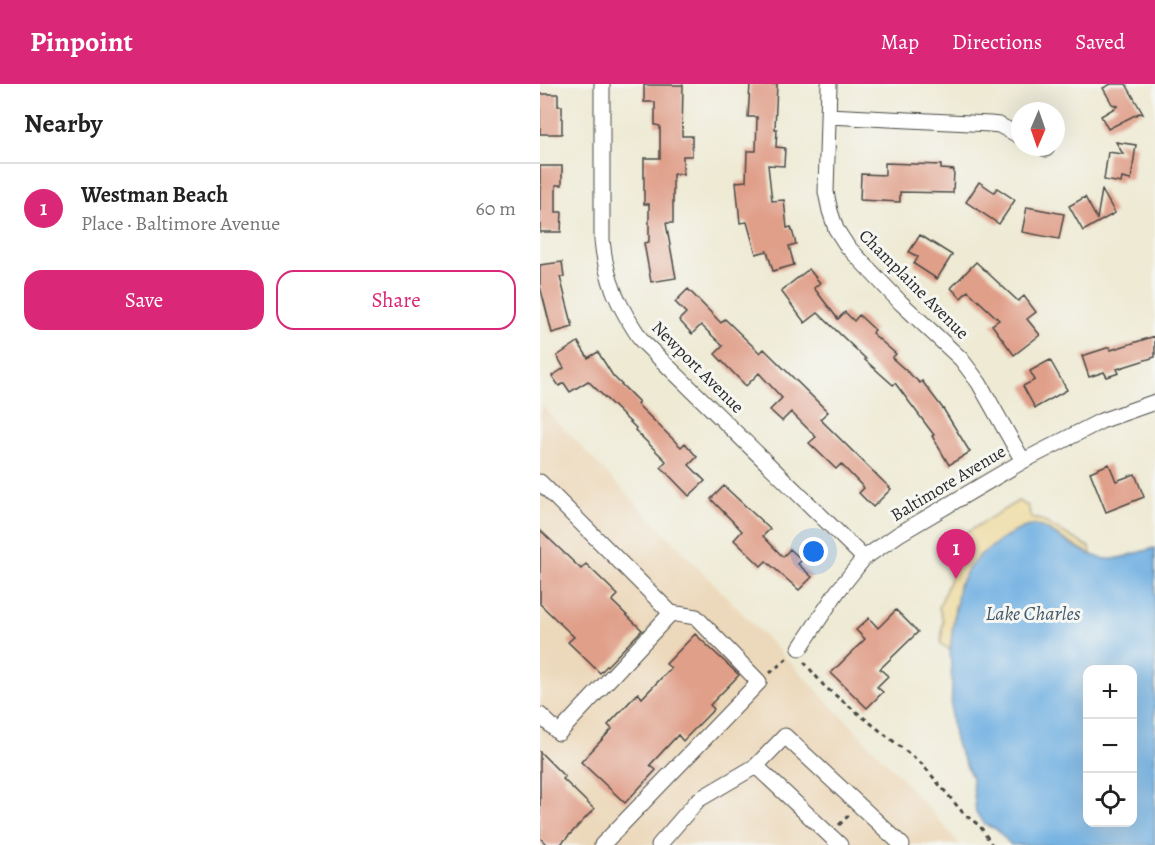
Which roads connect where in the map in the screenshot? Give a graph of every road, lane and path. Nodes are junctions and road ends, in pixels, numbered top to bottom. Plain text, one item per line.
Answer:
1 (602, 84) edge
2 (829, 84) edge
3 (828, 116) junction
4 (1011, 131) edge
5 (1155, 402) edge
6 (1023, 461) junction
7 (540, 482) edge
8 (864, 558) junction
9 (671, 613) junction
10 (800, 648) junction
11 (759, 682) junction
12 (540, 715) edge
13 (756, 766) junction
14 (602, 845) edge
15 (659, 845) edge
16 (840, 845) edge
17 (902, 845) edge
18 (992, 845) edge

1 - 8 street, Newport Avenue
2 - 3 street, Champlaine Avenue
3 - 4 street
3 - 6 street, Champlaine Avenue
5 - 6 street, Baltimore Avenue
6 - 8 street, Baltimore Avenue
7 - 9 street
8 - 10 street, Baltimore Avenue
9 - 11 street
9 - 12 street
10 - 11 path
10 - 18 path
11 - 14 street
13 - 15 street
13 - 16 street
13 - 17 street

